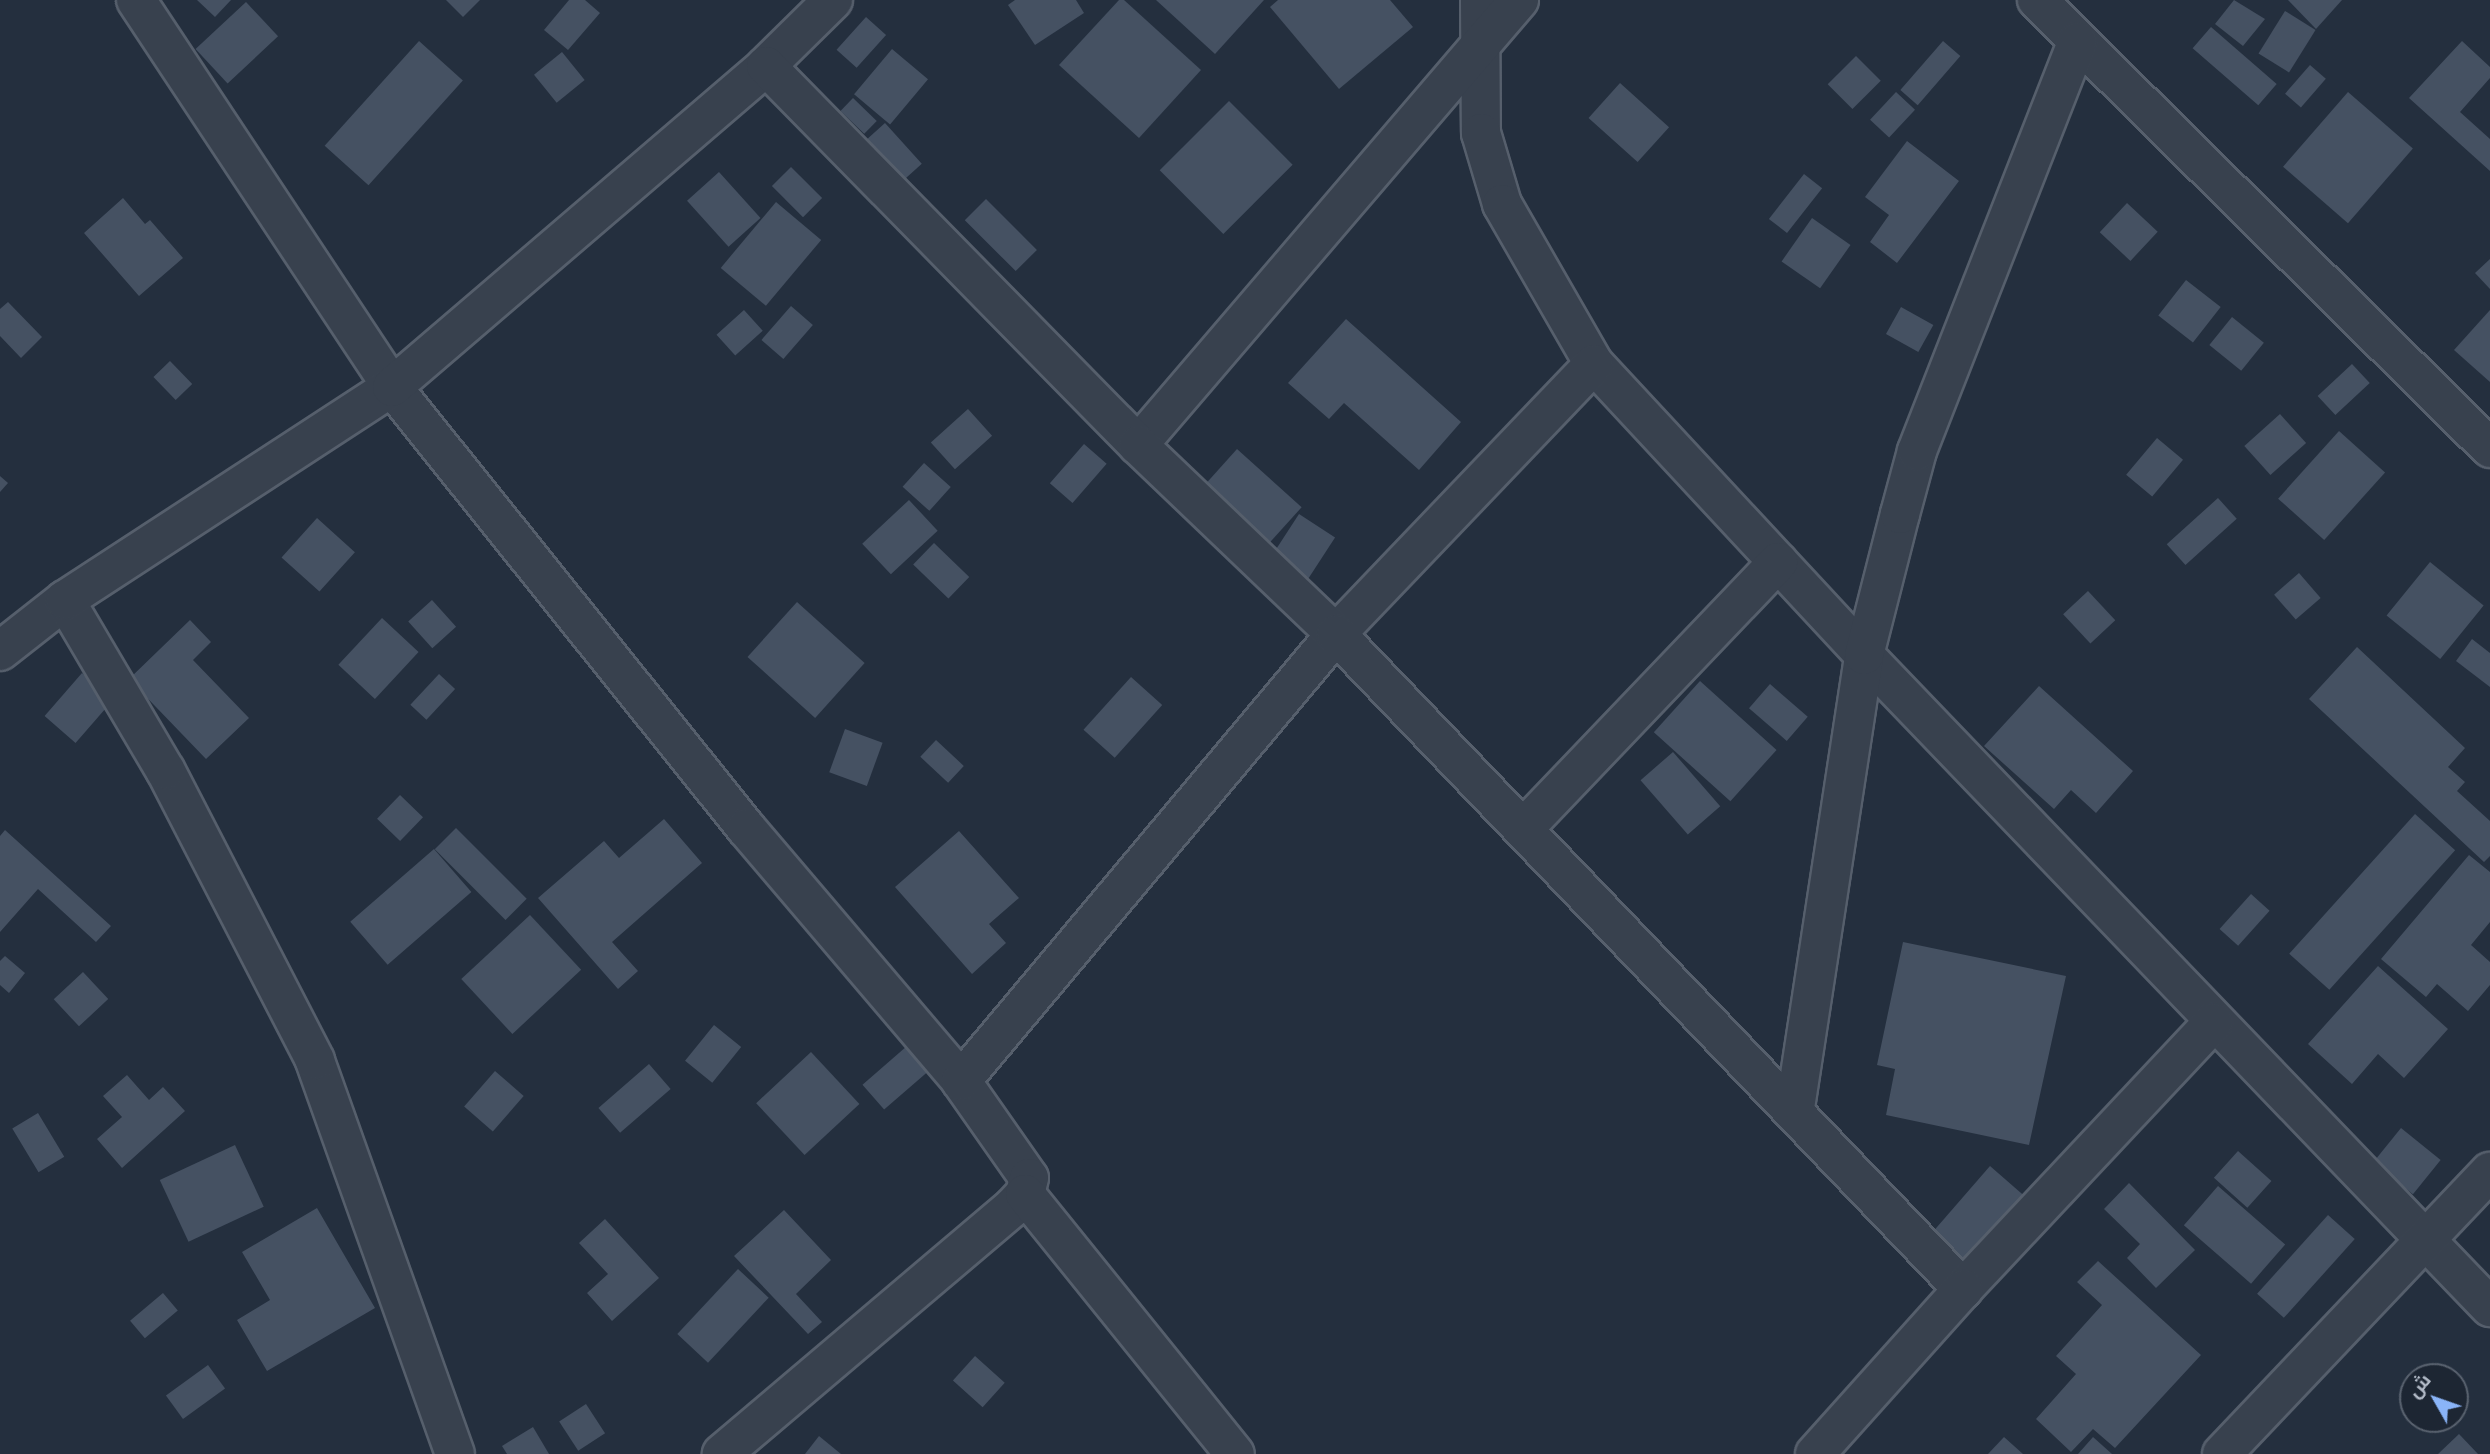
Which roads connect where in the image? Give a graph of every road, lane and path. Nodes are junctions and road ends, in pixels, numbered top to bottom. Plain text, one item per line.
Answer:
1 (136, 0) edge
2 (832, 0) edge
3 (1480, 0) edge
4 (1519, 0) edge
5 (2038, 0) edge
6 (2078, 41) junction
7 (1482, 43) junction
8 (766, 66) junction
9 (1594, 364) junction
10 (392, 387) junction
11 (1138, 445) junction
12 (2490, 448) edge
13 (1778, 562) junction
14 (65, 600) junction
15 (1336, 634) junction
16 (0, 651) edge
17 (1864, 655) junction
18 (1524, 828) junction
19 (2214, 1022) junction
20 (961, 1081) junction
21 (1795, 1108) junction
22 (2490, 1172) edge
23 (1025, 1194) junction
24 (2427, 1243) junction
25 (1963, 1289) junction
26 (2490, 1307) edge
27 (455, 1454) edge
28 (722, 1454) edge
29 (1235, 1454) edge
30 (1815, 1454) edge
31 (2222, 1454) edge

1 - 10 street
2 - 8 street
3 - 7 street
4 - 7 street
5 - 6 street
6 - 12 street
6 - 17 street
7 - 9 street
7 - 11 street
8 - 10 street
8 - 11 street
9 - 13 street
9 - 15 street
10 - 14 street
10 - 20 street
11 - 15 street
13 - 17 street
13 - 18 street
14 - 16 street
14 - 27 street
15 - 18 street
15 - 20 street
17 - 19 street
17 - 21 street
18 - 21 street
19 - 24 street
19 - 25 street
20 - 23 street
21 - 25 street
22 - 24 street
23 - 28 street
23 - 29 street
24 - 26 street
24 - 31 street
25 - 30 street

